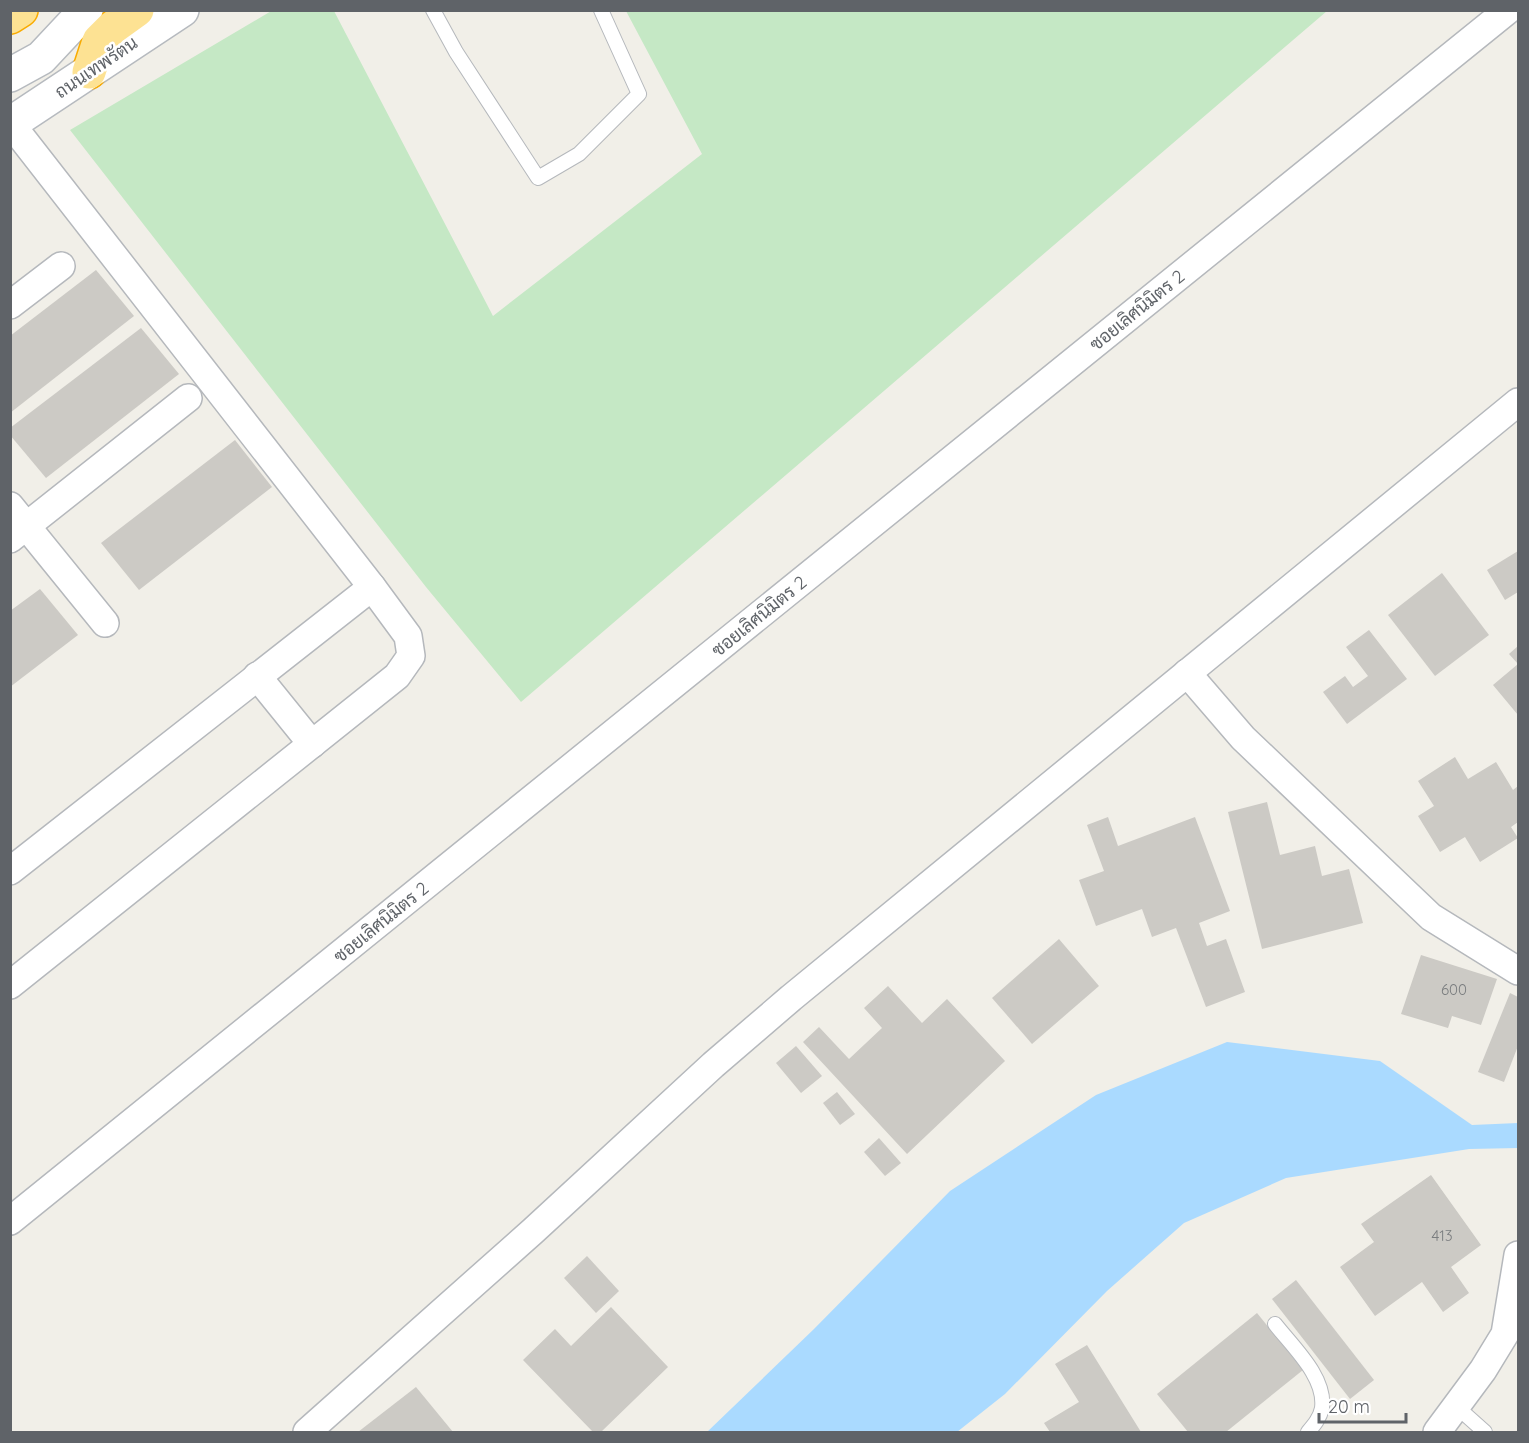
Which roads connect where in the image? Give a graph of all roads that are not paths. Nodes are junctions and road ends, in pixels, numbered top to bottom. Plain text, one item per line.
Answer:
1 (21, 10) edge
2 (86, 10) edge
3 (137, 10) edge
4 (182, 10) edge
5 (433, 10) edge
6 (601, 10) edge
7 (1508, 10) edge
8 (10, 17) edge
9 (89, 72) junction
10 (10, 75) edge
11 (11, 124) edge
12 (61, 267) dead end
13 (10, 305) edge
14 (188, 398) dead end
15 (1518, 402) edge
16 (16, 524) edge
17 (372, 587) junction
18 (105, 624) dead end
19 (1187, 673) junction
20 (257, 676) junction
21 (312, 744) junction
22 (10, 871) edge
23 (1518, 971) edge
24 (11, 984) edge
25 (10, 1221) edge
26 (1518, 1255) edge
27 (1275, 1324) dead end
28 (1512, 1340) edge
29 (1457, 1407) junction
30 (308, 1432) edge
31 (1308, 1432) edge
32 (1437, 1432) edge
33 (1485, 1432) edge

1 - 8 highway
2 - 10 main road
3 - 9 highway
4 - 9 main road, ถนนเทพรัตน
5 - 6 lane
7 - 25 street, ซอยเลิศนิมิตร 2
9 - 11 main road, ถนนเทพรัตน
11 - 17 street
12 - 13 street
14 - 16 street
15 - 19 street
16 - 18 street
17 - 20 street
17 - 21 street
19 - 23 street
19 - 30 street
20 - 21 street
20 - 22 street
21 - 24 street
26 - 28 street
27 - 31 lane
28 - 29 street
29 - 32 street
29 - 33 lane

